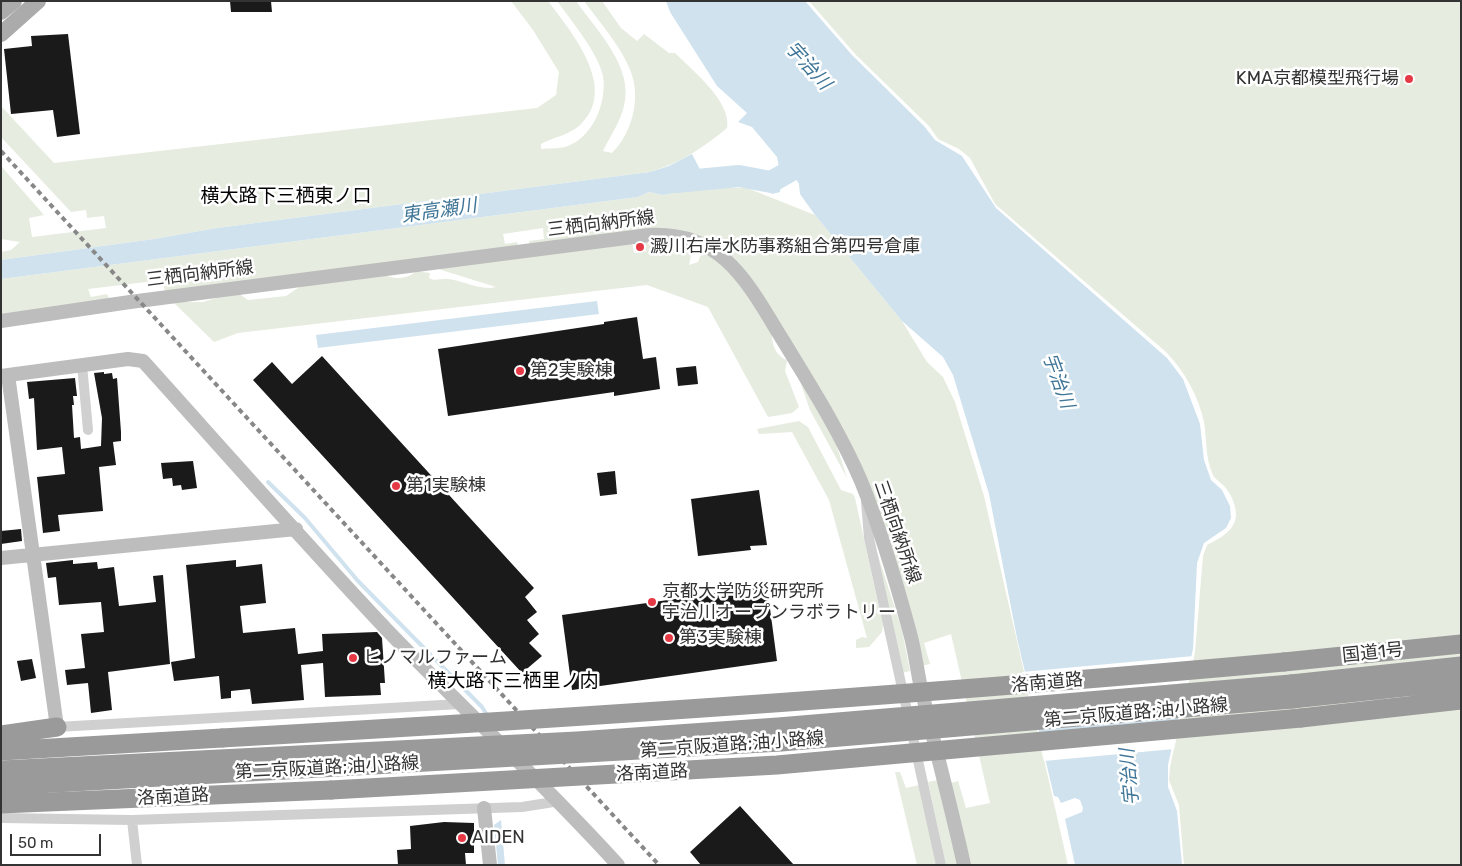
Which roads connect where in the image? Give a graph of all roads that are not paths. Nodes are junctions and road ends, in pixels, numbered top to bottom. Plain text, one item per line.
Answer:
1 (14, 1) edge
2 (38, 1) edge
3 (1, 12) edge
4 (1, 34) edge
5 (1, 321) edge
6 (82, 365) junction
7 (5, 376) edge
8 (88, 430) dead end
9 (866, 494) junction
10 (296, 529) junction
11 (33, 555) junction
12 (1, 558) edge
13 (1461, 644) edge
14 (1284, 662) joint
15 (1461, 666) edge
16 (1461, 681) edge
17 (1461, 700) edge
18 (460, 704) junction
19 (57, 726) junction
20 (1, 735) edge
21 (1, 751) edge
22 (1, 770) edge
23 (1, 786) edge
24 (560, 801) junction
25 (1, 804) edge
26 (484, 808) junction
27 (1, 818) edge
28 (132, 820) junction
29 (137, 865) edge
30 (490, 865) edge
31 (618, 865) edge
32 (941, 865) edge
33 (964, 865) edge

1 - 3 main road
2 - 4 main road
5 - 9 street, 三栖向納所線
6 - 7 street
6 - 8 street
6 - 10 street
7 - 11 street
9 - 32 street
9 - 33 street, 三栖向納所線
10 - 11 street
10 - 18 street
11 - 12 street
11 - 19 street
13 - 14 highway, 国道1号
14 - 21 highway, 洛南道路, bridge
15 - 22 highway, 第二京阪道路;油小路線, bridge
16 - 23 highway, 第二京阪道路;油小路線, bridge
17 - 25 highway, 洛南道路, bridge
18 - 19 street
18 - 24 street
19 - 20 highway
24 - 26 street
24 - 31 street
26 - 28 street
26 - 30 street
27 - 28 street
28 - 29 street

